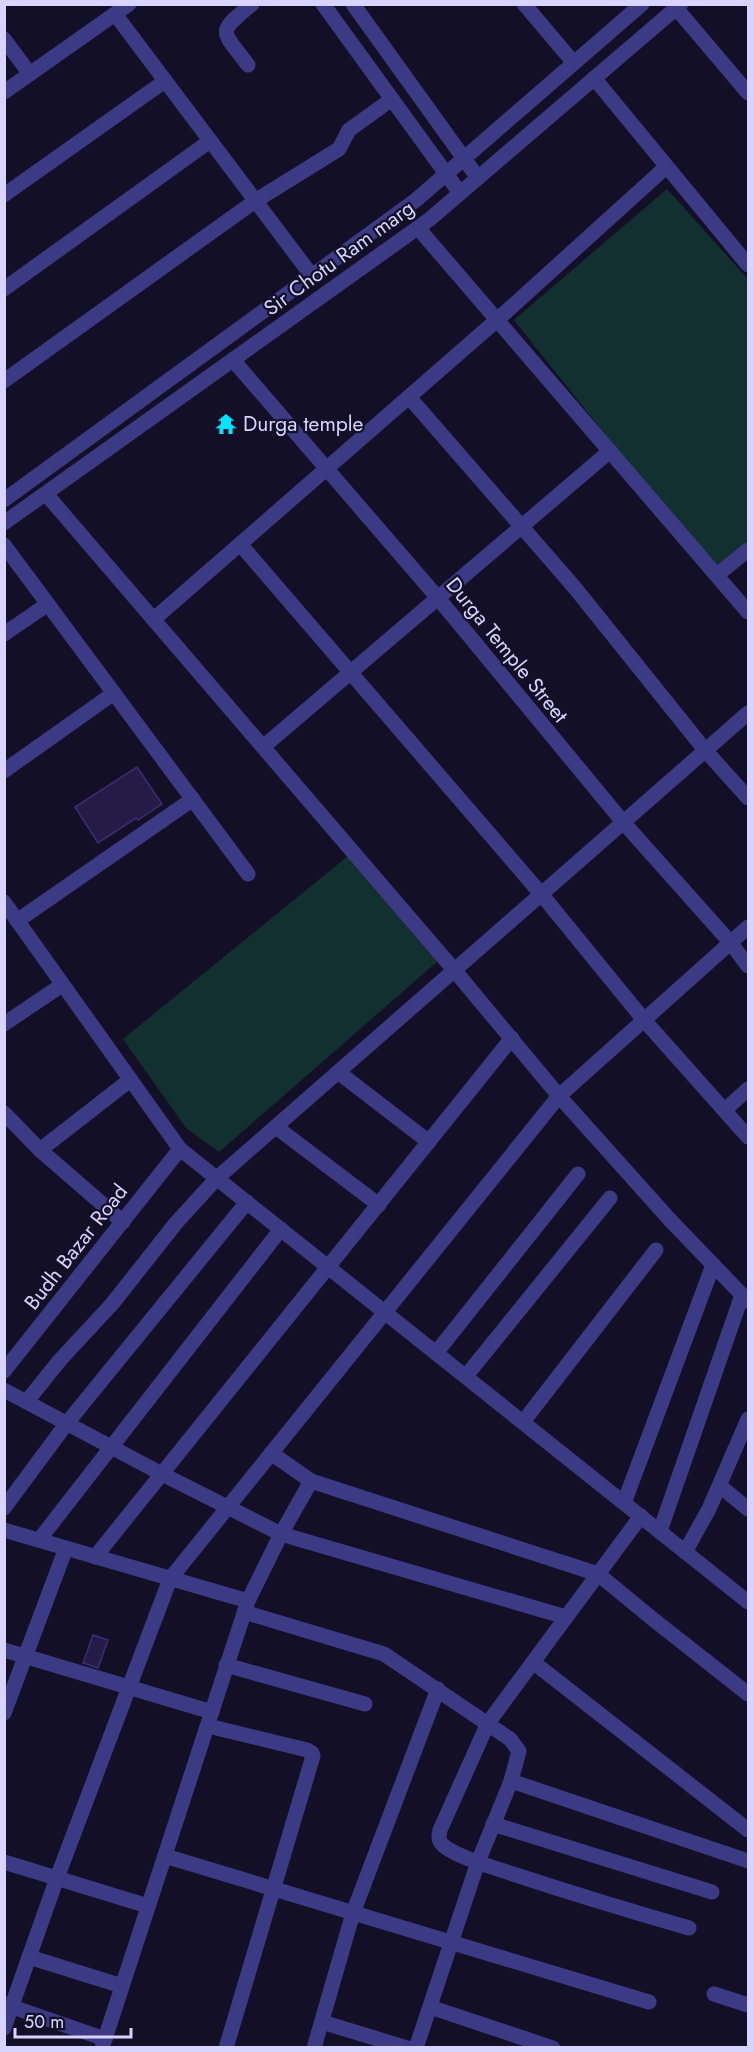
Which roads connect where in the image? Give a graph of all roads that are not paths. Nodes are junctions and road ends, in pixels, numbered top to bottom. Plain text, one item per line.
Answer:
1 (129, 4) edge
2 (252, 4) edge
3 (323, 4) edge
4 (353, 4) edge
5 (524, 4) edge
6 (642, 4) edge
7 (679, 6) edge
8 (115, 14) junction
9 (4, 39) edge
10 (574, 63) junction
11 (248, 65) dead end
12 (30, 74) junction
13 (594, 78) junction
14 (165, 81) junction
15 (4, 92) edge
16 (748, 93) edge
17 (392, 99) junction
18 (210, 141) junction
19 (465, 158) junction
20 (666, 167) junction
21 (447, 174) junction
22 (478, 178) junction
23 (460, 193) junction
24 (4, 195) edge
25 (255, 201) junction
26 (418, 228) junction
27 (748, 265) edge
28 (312, 276) junction
29 (4, 289) edge
30 (497, 320) junction
31 (233, 360) junction
32 (4, 381) edge
33 (409, 397) junction
34 (610, 451) junction
35 (326, 468) junction
36 (46, 494) junction
37 (4, 500) edge
38 (4, 523) edge
39 (522, 526) junction
40 (4, 544) edge
41 (240, 544) junction
42 (748, 550) edge
43 (717, 575) junction
44 (438, 598) junction
45 (48, 604) junction
46 (748, 612) edge
47 (154, 619) junction
48 (4, 634) edge
49 (351, 672) junction
50 (114, 693) junction
51 (748, 713) edge
52 (263, 747) junction
53 (705, 750) junction
54 (4, 771) edge
55 (748, 798) edge
56 (193, 799) junction
57 (623, 822) junction
58 (248, 874) dead end
59 (542, 895) junction
60 (4, 902) edge
61 (17, 921) junction
62 (748, 927) edge
63 (730, 942) junction
64 (748, 966) edge
65 (455, 971) junction
66 (62, 985) junction
67 (644, 1020) junction
68 (4, 1024) edge
69 (512, 1038) junction
70 (338, 1072) junction
71 (130, 1080) junction
72 (748, 1089) edge
73 (559, 1096) junction
74 (724, 1110) junction
75 (4, 1113) edge
76 (276, 1127) junction
77 (748, 1137) edge
78 (429, 1142) junction
79 (180, 1149) junction
80 (40, 1150) junction
81 (578, 1174) dead end
82 (217, 1178) junction
83 (610, 1198) dead end
84 (247, 1202) junction
85 (379, 1205) junction
86 (123, 1222) junction
87 (281, 1229) junction
88 (656, 1250) dead end
89 (713, 1265) junction
90 (329, 1268) junction
91 (745, 1298) edge
92 (384, 1311) junction
93 (436, 1353) junction
94 (4, 1371) edge
95 (466, 1376) junction
96 (4, 1390) edge
97 (27, 1401) junction
98 (748, 1419) edge
99 (523, 1422) junction
100 (67, 1423) junction
101 (112, 1446) junction
102 (271, 1453) junction
103 (162, 1474) junction
104 (311, 1481) junction
105 (720, 1486) junction
106 (624, 1503) junction
107 (229, 1507) junction
108 (4, 1508) edge
109 (748, 1509) edge
110 (641, 1516) junction
111 (4, 1530) edge
112 (660, 1531) junction
113 (281, 1534) junction
114 (39, 1540) junction
115 (66, 1548) junction
116 (685, 1552) junction
117 (95, 1557) junction
118 (598, 1574) junction
119 (170, 1579) junction
120 (748, 1602) edge
121 (246, 1607) junction
122 (566, 1617) junction
123 (4, 1650) edge
124 (26, 1656) junction
125 (533, 1662) junction
126 (226, 1665) junction
127 (129, 1687) junction
128 (438, 1689) junction
129 (748, 1694) edge
130 (365, 1704) dead end
131 (4, 1713) edge
132 (210, 1719) junction
133 (488, 1723) junction
134 (511, 1781) junction
135 (494, 1824) junction
136 (748, 1830) edge
137 (165, 1856) junction
138 (748, 1861) edge
139 (4, 1862) edge
140 (478, 1862) junction
141 (57, 1878) junction
142 (273, 1888) junction
143 (712, 1892) dead end
144 (148, 1906) junction
145 (352, 1912) junction
146 (689, 1928) dead end
147 (452, 1942) junction
148 (29, 1957) junction
149 (122, 1986) junction
150 (714, 1994) dead end
151 (649, 2002) dead end
152 (8, 2005) edge
153 (748, 2006) edge
154 (430, 2007) junction
155 (322, 2022) junction
156 (4, 2028) edge
157 (103, 2043) edge
158 (226, 2048) edge
159 (314, 2048) edge
160 (407, 2048) edge
161 (416, 2048) edge
162 (554, 2048) edge

1 - 8 street
2 - 11 street
3 - 17 street
4 - 19 street
5 - 10 street
6 - 10 street, Sir Chotu Ram marg
7 - 13 street, Sir Chotu Ram marg
7 - 16 street
8 - 12 street
8 - 14 street
9 - 12 street
10 - 19 street, Sir Chotu Ram marg
12 - 15 street
13 - 20 street
13 - 22 street, Sir Chotu Ram marg
14 - 18 street
14 - 24 street
17 - 21 street
17 - 25 street
18 - 25 street
18 - 29 street
19 - 21 street, Sir Chotu Ram marg
19 - 22 street
20 - 27 street
20 - 30 street
21 - 23 street
21 - 28 street, Sir Chotu Ram marg
22 - 23 street, Sir Chotu Ram marg
23 - 26 street, Sir Chotu Ram marg
25 - 28 street
25 - 32 street
26 - 30 street
26 - 31 street, Sir Chotu Ram marg
28 - 37 street, Sir Chotu Ram marg
30 - 33 street
30 - 34 street
31 - 35 street, Durga Temple Street
31 - 36 street, Sir Chotu Ram marg
33 - 35 street
33 - 39 street
34 - 39 street
34 - 43 street
35 - 41 street
35 - 44 street, Durga Temple Street
36 - 38 street, Sir Chotu Ram marg
36 - 47 street
39 - 44 street
39 - 53 street
40 - 45 street
41 - 47 street
41 - 49 street
42 - 43 street
43 - 46 street
44 - 49 street
44 - 57 street, Durga Temple Street
45 - 48 street
45 - 50 street
47 - 52 street
49 - 52 street
49 - 59 street
50 - 54 street
50 - 56 street
51 - 53 street
52 - 65 street
53 - 55 street
53 - 57 street
56 - 58 street
56 - 61 street
57 - 59 street
57 - 63 street, Durga Temple Street
59 - 65 street
59 - 67 street
60 - 61 street
61 - 66 street
62 - 63 street
63 - 64 street, Durga Temple Street
63 - 67 street
65 - 69 street
65 - 70 street
66 - 68 street
66 - 71 street
67 - 73 street
67 - 74 street
69 - 73 street
69 - 78 street
70 - 76 street
70 - 78 street
71 - 79 street
71 - 80 street
72 - 74 street
73 - 89 street
73 - 92 street
74 - 77 street
75 - 80 street
76 - 82 street
76 - 85 street
78 - 85 street
79 - 82 street
79 - 86 street, Budh Bazar Road
80 - 86 street
81 - 93 street
82 - 84 street
82 - 97 street
83 - 95 street
84 - 87 street
84 - 100 street
85 - 90 street
86 - 94 street, Budh Bazar Road
87 - 90 street
87 - 101 street
88 - 99 street
89 - 91 street
89 - 106 street
90 - 92 street
90 - 103 street
91 - 112 street
92 - 93 street
92 - 102 street
93 - 95 street
95 - 99 street
96 - 97 street
97 - 100 street
98 - 105 street
99 - 106 street
100 - 101 street
100 - 108 street
101 - 103 street
101 - 114 street
102 - 104 street
102 - 107 street
103 - 107 street
103 - 117 street
104 - 113 street
104 - 118 street
105 - 109 street
105 - 116 street
106 - 110 street
107 - 113 street
107 - 119 street
110 - 112 street
110 - 118 street
111 - 114 street
112 - 116 street
113 - 121 street
113 - 122 street
114 - 115 street
115 - 117 street
115 - 124 street
116 - 120 street
117 - 119 street
118 - 122 street
118 - 129 street
119 - 121 street
119 - 127 street
121 - 126 street
121 - 128 street
122 - 125 street
123 - 124 street
124 - 127 street
124 - 131 street
125 - 133 street
125 - 136 street
126 - 130 street
126 - 132 street
127 - 132 street
127 - 141 street
128 - 133 street
128 - 145 street
132 - 137 street
132 - 142 street
133 - 134 street
133 - 140 street
134 - 135 street
134 - 138 street
135 - 140 street
135 - 143 street
137 - 142 street
137 - 144 street
139 - 141 street
140 - 146 street
140 - 147 street
141 - 144 street
141 - 148 street
142 - 145 street
142 - 158 street
144 - 149 street
145 - 147 street
145 - 155 street
147 - 151 street
147 - 154 street
148 - 149 street
148 - 152 street
149 - 157 street
150 - 153 street
152 - 156 street
152 - 157 street
154 - 161 street
154 - 162 street
155 - 159 street
155 - 160 street

